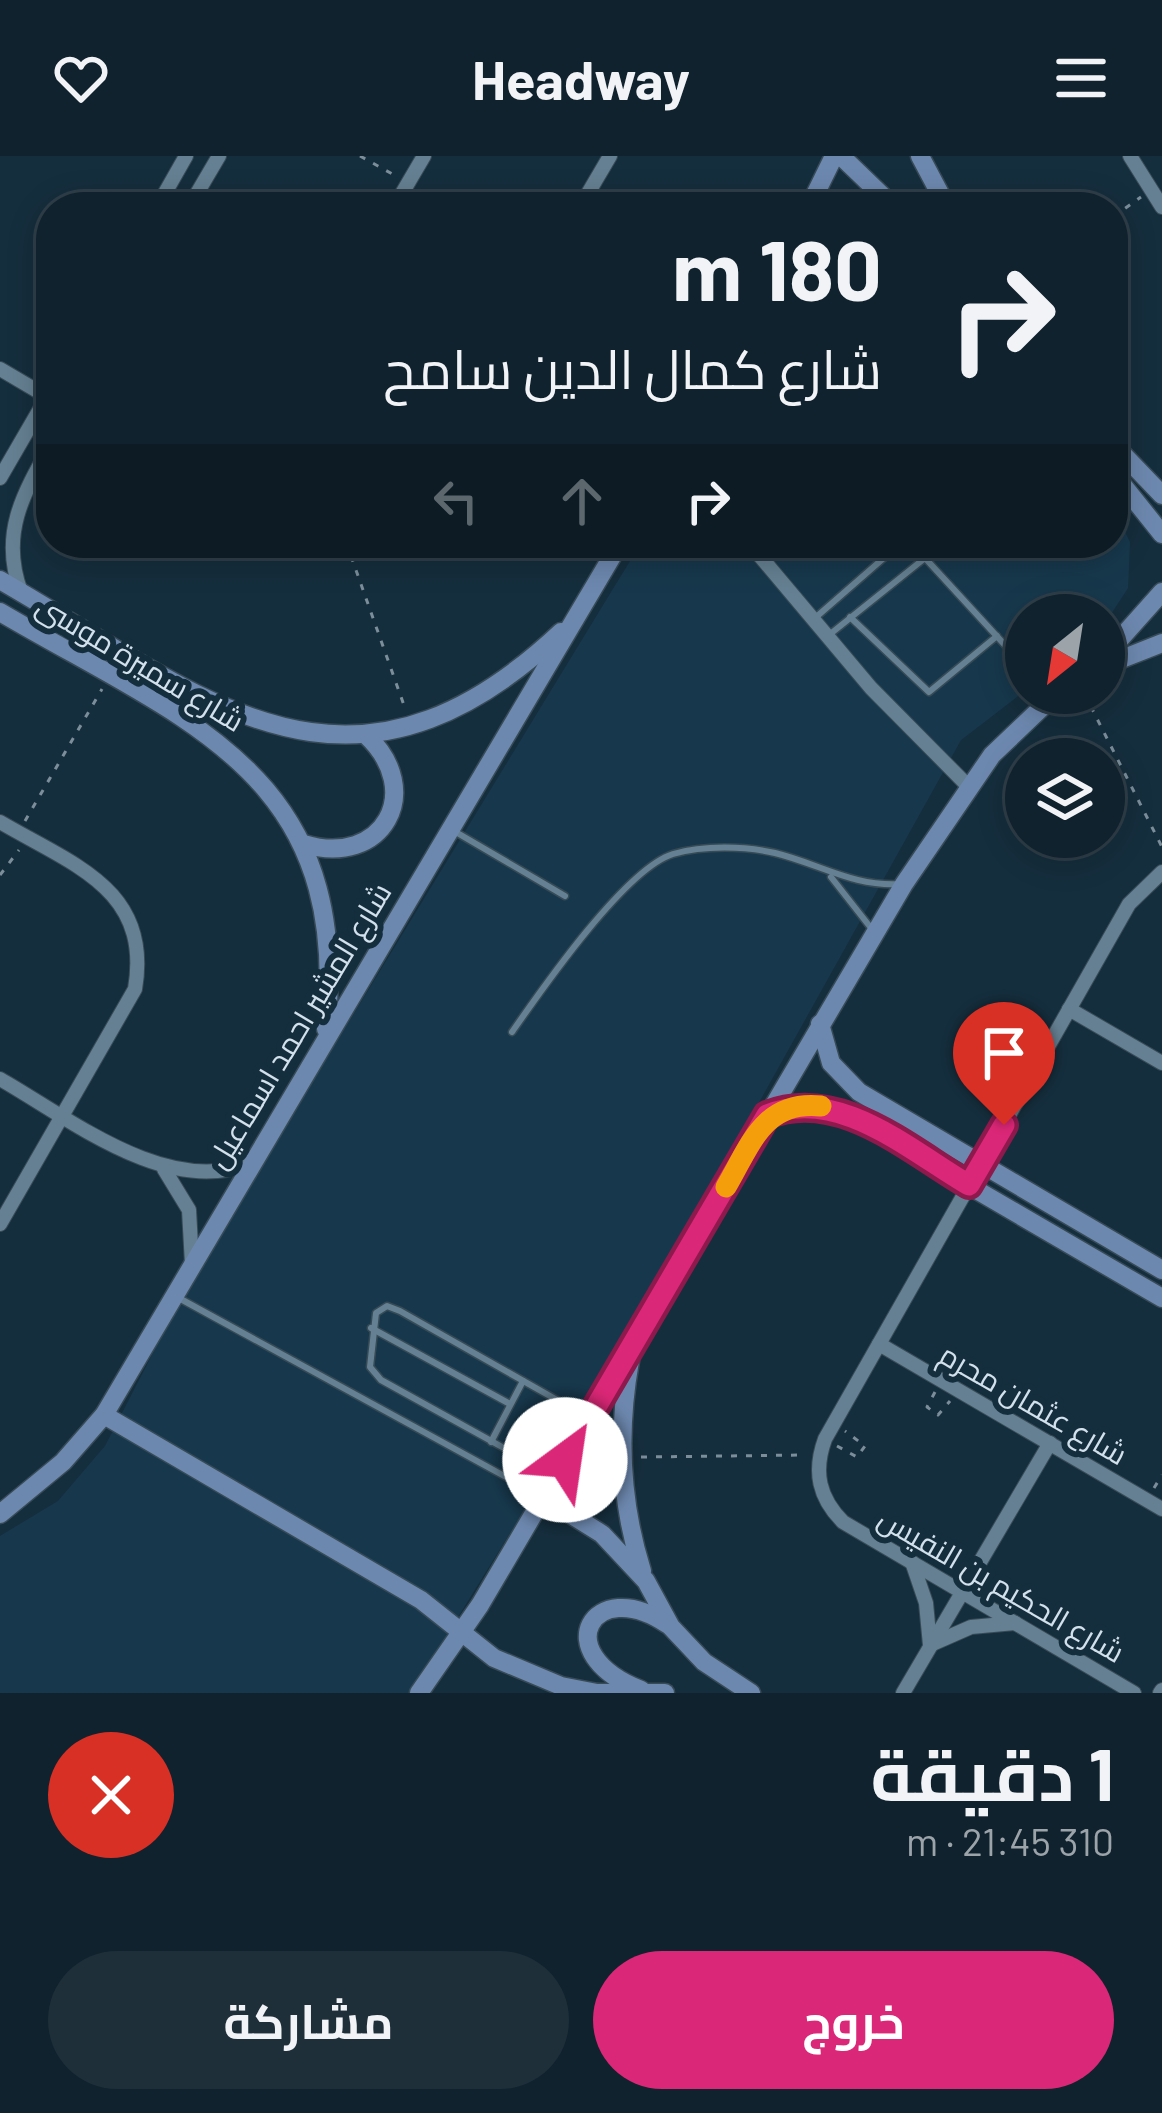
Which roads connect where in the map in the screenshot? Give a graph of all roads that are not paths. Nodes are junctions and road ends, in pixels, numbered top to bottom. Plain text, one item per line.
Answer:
1 (186, 156) edge
2 (219, 156) edge
3 (424, 156) edge
4 (610, 156) edge
5 (838, 156) edge
6 (920, 156) edge
7 (1130, 156) edge
8 (166, 192) edge
9 (198, 192) edge
10 (403, 192) edge
11 (589, 192) edge
12 (818, 192) edge
13 (878, 192) edge
14 (939, 192) edge
15 (1162, 207) edge
16 (0, 369) edge
17 (36, 388) edge
18 (36, 418) edge
19 (1128, 460) edge
20 (36, 475) edge
21 (0, 478) edge
22 (1128, 488) edge
23 (1162, 495) edge
24 (1155, 515) edge
25 (1162, 534) edge
26 (611, 558) edge
27 (761, 558) edge
28 (884, 558) edge
29 (0, 580) edge
30 (21, 592) junction
31 (1162, 592) edge
32 (0, 612) edge
33 (577, 616) junction
34 (850, 617) junction
35 (812, 621) junction
36 (1125, 633) edge
37 (997, 636) junction
38 (826, 637) junction
39 (1162, 643) edge
40 (1005, 645) edge
41 (1125, 658) edge
42 (1032, 714) edge
43 (366, 735) junction
44 (969, 787) junction
45 (0, 822) edge
46 (453, 831) junction
47 (304, 844) junction
48 (1162, 872) edge
49 (829, 874) junction
50 (904, 884) junction
51 (565, 896) dead end
52 (874, 933) junction
53 (1069, 1009) junction
54 (820, 1024) junction
55 (326, 1032) junction
56 (512, 1032) dead end
57 (1162, 1063) edge
58 (0, 1079) edge
59 (63, 1114) junction
60 (767, 1115) junction
61 (248, 1164) junction
62 (982, 1164) junction
63 (164, 1169) junction
64 (969, 1185) junction
65 (0, 1224) edge
66 (192, 1264) junction
67 (1162, 1270) edge
68 (174, 1296) junction
69 (1162, 1298) edge
70 (371, 1328) junction
71 (879, 1344) junction
72 (633, 1348) junction
73 (523, 1380) junction
74 (510, 1404) junction
75 (104, 1415) junction
76 (590, 1419) junction
77 (491, 1442) junction
78 (1049, 1443) junction
79 (555, 1476) junction
80 (543, 1497) junction
81 (1162, 1509) edge
82 (0, 1514) edge
83 (912, 1562) junction
84 (646, 1581) junction
85 (962, 1592) junction
86 (1015, 1623) junction
87 (671, 1627) junction
88 (462, 1634) junction
89 (930, 1646) junction
90 (641, 1690) edge
91 (418, 1693) edge
92 (597, 1693) edge
93 (665, 1693) edge
94 (751, 1693) edge
95 (902, 1693) edge
96 (1134, 1693) edge

1 - 8 street
2 - 9 street
3 - 10 street
4 - 11 street
5 - 12 street
5 - 13 street
6 - 14 street
7 - 15 street
16 - 17 street
18 - 21 street
19 - 23 street
20 - 30 street
22 - 24 street
24 - 25 street
26 - 33 street, شارع المشير احمد اسماعيل
27 - 35 street
28 - 35 lane
29 - 30 street, شارع سميرة موسى
30 - 43 street, شارع سميرة موسى
31 - 36 street
32 - 47 street, شارع سميرة موسى
33 - 43 street, شارع سميرة موسى
33 - 46 street, شارع المشير احمد اسماعيل
34 - 37 lane
34 - 37 lane
34 - 38 lane
35 - 38 street
37 - 40 lane
38 - 44 street
39 - 41 street
42 - 44 street
43 - 47 street
44 - 50 street
45 - 59 street
46 - 51 lane
46 - 55 street, شارع المشير احمد اسماعيل
47 - 55 street, شارع سميرة موسى
48 - 53 street
49 - 50 lane
49 - 52 lane
49 - 56 lane
50 - 52 street
52 - 54 street
53 - 57 street
53 - 62 street
54 - 60 street
54 - 62 street
55 - 61 street, شارع المشير احمد اسماعيل
58 - 59 street
59 - 63 street
59 - 65 street
60 - 64 street
60 - 72 street
61 - 63 street
61 - 66 street, شارع المشير احمد اسماعيل
62 - 64 street
62 - 67 street
63 - 66 street
64 - 69 street
64 - 71 street
66 - 68 street, شارع المشير احمد اسماعيل
68 - 75 street, شارع المشير احمد اسماعيل
68 - 80 lane
70 - 73 lane
70 - 74 lane
70 - 77 lane
71 - 78 street, شارع عثمان محرم
71 - 83 street, شارع الحكيم بن النفيس
72 - 76 street
72 - 84 street
73 - 74 lane
73 - 76 lane
74 - 77 lane
75 - 82 street, شارع المشير احمد اسماعيل
75 - 88 street
76 - 79 street
77 - 79 lane
78 - 81 street, شارع عثمان محرم
78 - 85 street
79 - 80 street
80 - 84 street
80 - 88 street
83 - 85 street, شارع الحكيم بن النفيس
83 - 89 street
84 - 87 street
85 - 86 street, شارع الحكيم بن النفيس
85 - 89 street
86 - 89 street
86 - 96 street, شارع الحكيم بن النفيس
87 - 90 street
87 - 94 street
88 - 91 street
88 - 92 street
89 - 95 street
90 - 92 street
90 - 93 street

